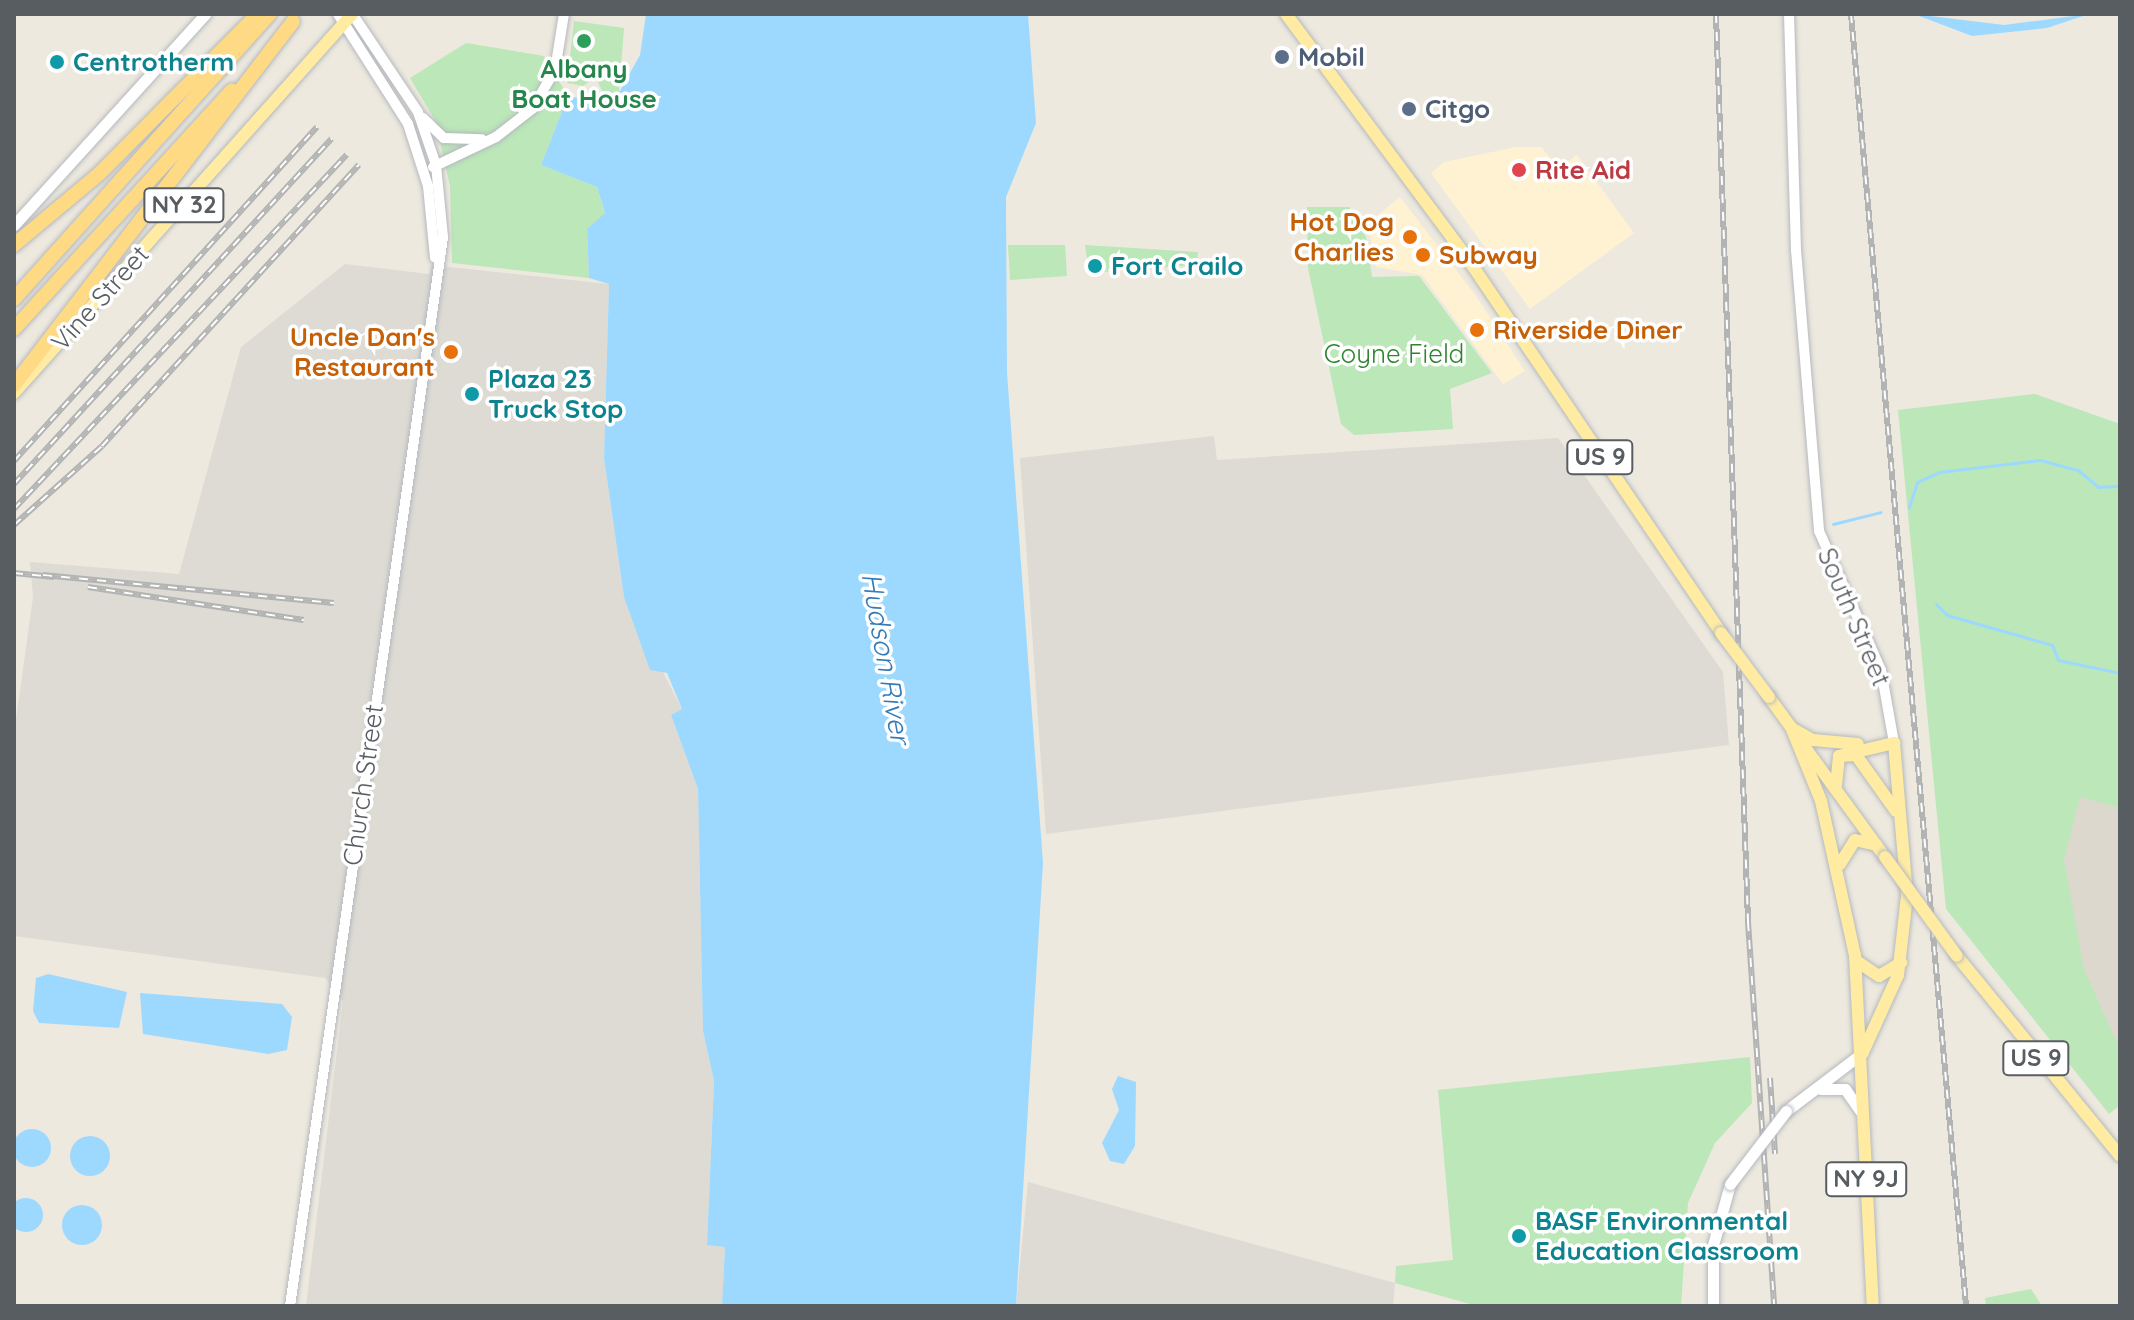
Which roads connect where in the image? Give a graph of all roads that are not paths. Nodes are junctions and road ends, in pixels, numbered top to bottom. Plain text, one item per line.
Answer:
1 (258, 14) edge
2 (270, 14) edge
3 (338, 14) edge
4 (564, 14) edge
5 (1286, 14) edge
6 (205, 15) edge
7 (1789, 16) edge
8 (297, 18) edge
9 (352, 19) edge
10 (418, 112) junction
11 (496, 137) junction
12 (436, 165) junction
13 (424, 171) junction
14 (14, 225) edge
15 (14, 245) edge
16 (436, 264) junction
17 (14, 299) edge
18 (14, 329) edge
19 (14, 385) edge
20 (14, 393) edge
21 (1791, 727) junction
22 (1894, 743) junction
23 (1866, 745) junction
24 (1839, 756) junction
25 (1840, 795) junction
26 (1901, 823) junction
27 (1876, 845) junction
28 (1840, 870) junction
29 (1855, 955) junction
30 (1902, 962) junction
31 (1863, 1052) junction
32 (1813, 1092) junction
33 (1862, 1114) junction
34 (2120, 1156) edge
35 (290, 1306) edge
36 (1713, 1306) edge
37 (1873, 1306) edge

1 - 15 highway
2 - 17 highway
3 - 9 street
4 - 11 street
5 - 21 main road, US 9, bridge
6 - 14 main road
7 - 22 street, South Street
8 - 18 highway
8 - 19 highway
9 - 10 street, Church Street
9 - 13 street, Church Street
9 - 20 main road, Vine Street / NY 32
10 - 11 street
10 - 12 street, Church Street
11 - 12 street
12 - 13 street
12 - 16 street, Church Street
13 - 16 street, Church Street
16 - 35 street, Church Street
21 - 23 main road
21 - 25 main road, US 9
21 - 28 main road
22 - 23 main road
22 - 26 main road, South Street
23 - 24 main road
24 - 25 main road
24 - 26 main road
25 - 27 main road, US 9
26 - 30 main road, South Street
27 - 28 main road
27 - 34 main road, US 9, bridge
28 - 29 main road
29 - 30 main road
29 - 31 main road
30 - 31 main road, South Street
31 - 32 main road
31 - 33 main road, South Street / NY 9J
32 - 33 main road
32 - 36 main road, bridge
33 - 37 main road, South Street / NY 9J

